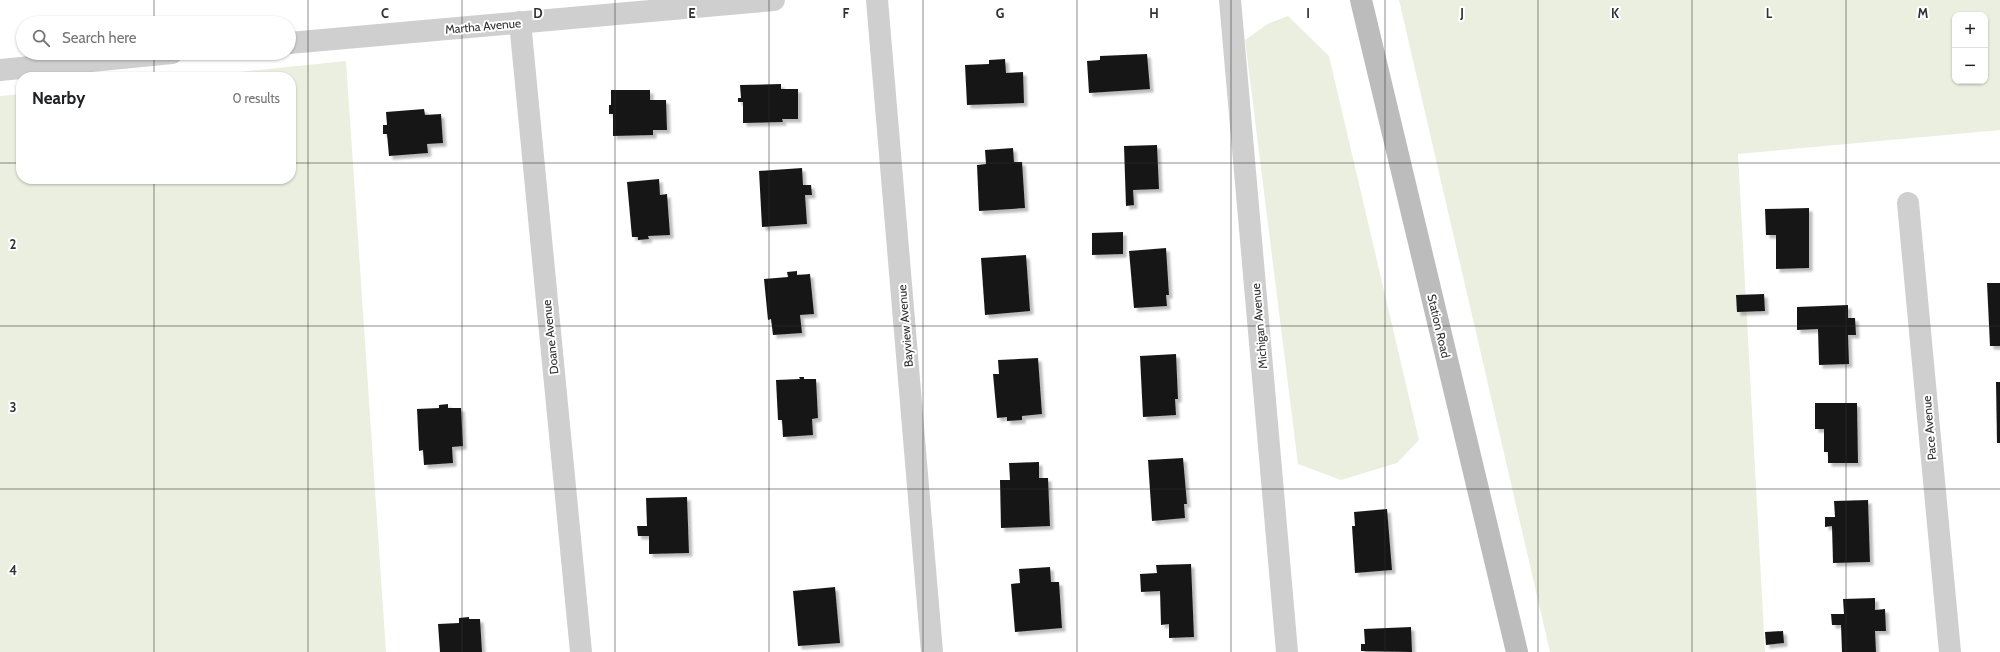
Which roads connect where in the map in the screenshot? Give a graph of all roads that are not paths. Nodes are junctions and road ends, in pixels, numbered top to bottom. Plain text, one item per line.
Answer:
1 (774, 0) edge
2 (877, 0) edge
3 (1230, 0) edge
4 (1361, 0) edge
5 (520, 22) junction
6 (296, 42) edge
7 (101, 60) edge
8 (0, 70) edge
9 (1908, 203) dead end
10 (581, 652) edge
11 (932, 652) edge
12 (1287, 652) edge
13 (1517, 652) edge
14 (1950, 652) edge

1 - 5 street, Martha Avenue
2 - 11 street, Bayview Avenue
3 - 12 street, Michigan Avenue
4 - 13 main road, Station Road
5 - 6 street, Martha Avenue
5 - 10 street, Doane Avenue
7 - 8 street
9 - 14 street, Pace Avenue

